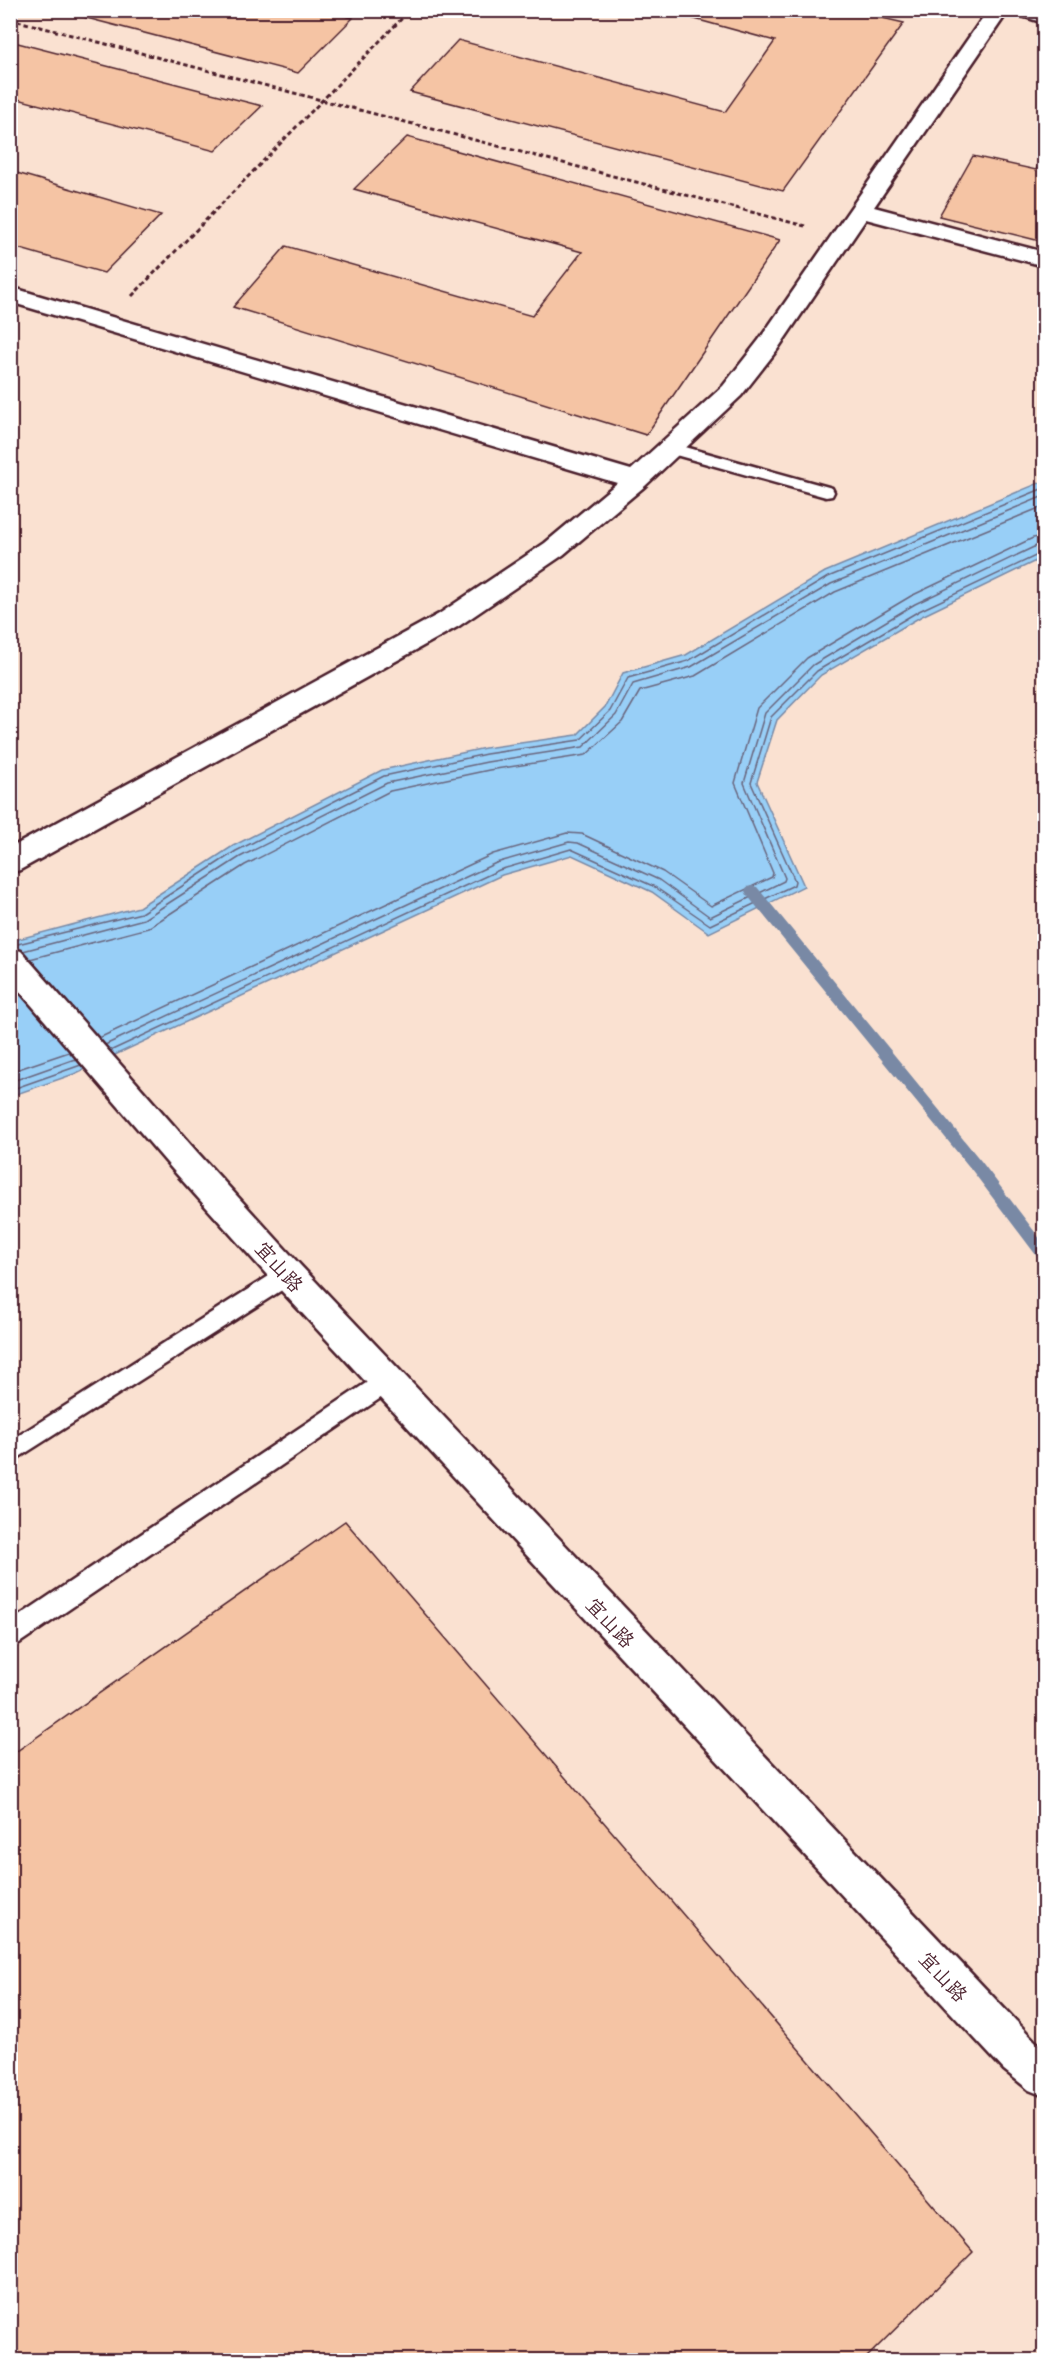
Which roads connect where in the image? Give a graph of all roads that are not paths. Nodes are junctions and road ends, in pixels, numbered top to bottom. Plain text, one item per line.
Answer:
1 (999, 10) edge
2 (1023, 10) edge
3 (1044, 17) edge
4 (862, 211) junction
5 (1044, 259) edge
6 (10, 294) edge
7 (671, 448) junction
8 (636, 480) junction
9 (826, 492) dead end
10 (10, 862) edge
11 (10, 959) edge
12 (288, 1275) junction
13 (386, 1382) junction
14 (10, 1453) edge
15 (10, 1636) edge
16 (1044, 2075) edge

1 - 4 street
2 - 3 street
4 - 5 street
4 - 7 street
6 - 8 street
7 - 8 street
7 - 9 lane
8 - 10 street
11 - 12 street, 宜山路
12 - 13 street, 宜山路
12 - 14 lane
13 - 15 lane
13 - 16 street, 宜山路

